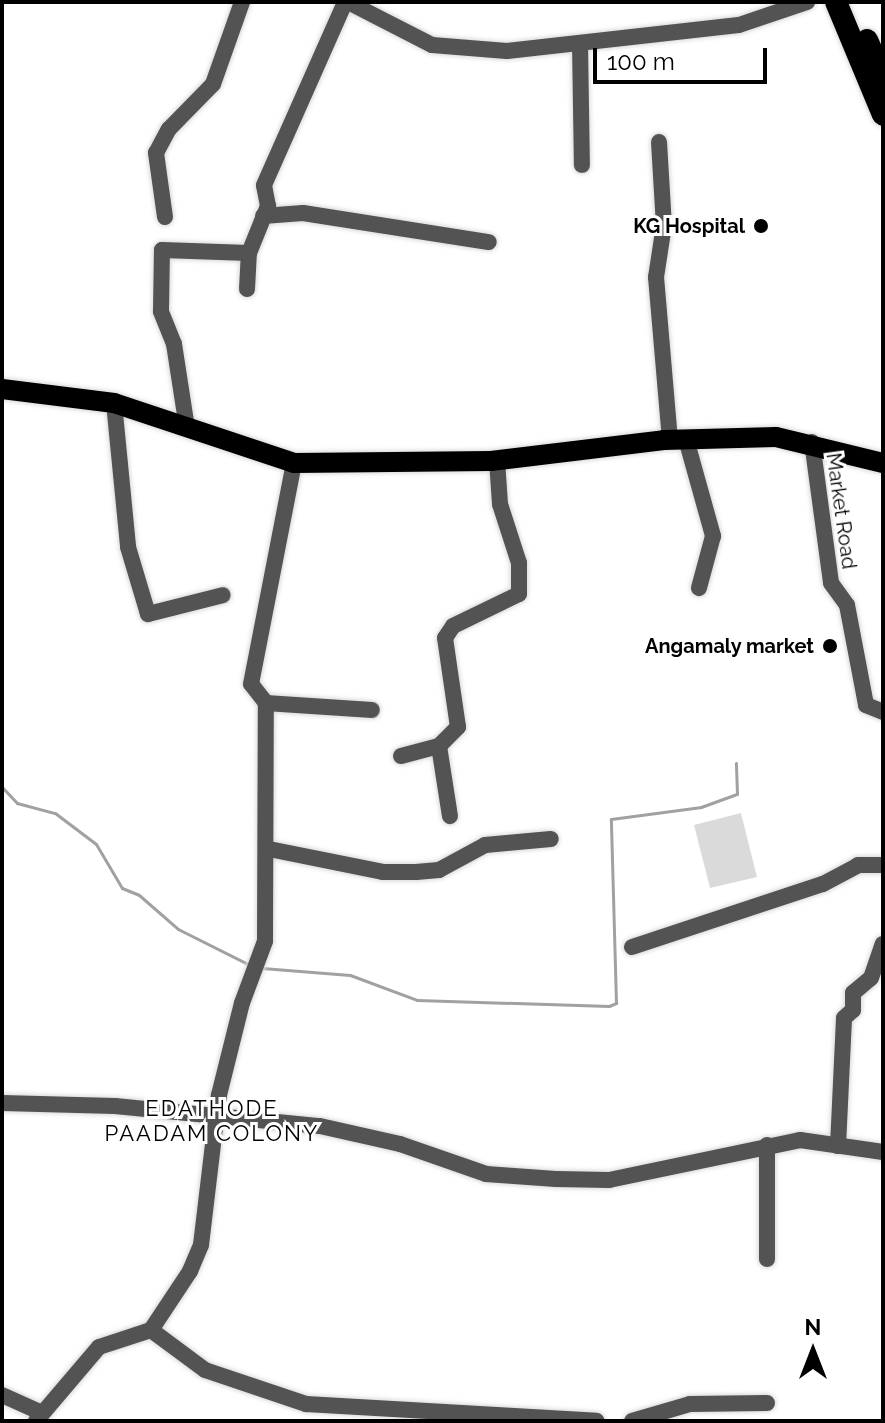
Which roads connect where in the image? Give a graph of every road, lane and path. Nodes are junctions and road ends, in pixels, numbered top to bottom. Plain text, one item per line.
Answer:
1 (242, 2) edge
2 (347, 2) edge
3 (807, 2) edge
4 (836, 2) edge
5 (852, 2) edge
6 (580, 43) junction
7 (883, 76) edge
8 (883, 115) edge
9 (659, 142) dead end
10 (582, 165) dead end
11 (263, 216) junction
12 (165, 217) dead end
13 (489, 242) dead end
14 (249, 253) junction
15 (247, 289) dead end
16 (2, 389) edge
17 (114, 403) junction
18 (187, 428) junction
19 (678, 439) junction
20 (812, 442) junction
21 (497, 460) junction
22 (294, 463) junction
23 (883, 463) edge
24 (699, 588) dead end
25 (223, 595) dead end
26 (266, 703) junction
27 (372, 710) dead end
28 (883, 712) edge
29 (439, 746) junction
30 (401, 756) dead end
31 (450, 816) dead end
32 (551, 839) dead end
33 (269, 849) junction
34 (883, 865) edge
35 (883, 944) edge
36 (632, 947) dead end
37 (2, 1103) edge
38 (217, 1118) junction
39 (767, 1145) junction
40 (838, 1146) junction
41 (883, 1152) edge
42 (767, 1259) dead end
43 (151, 1330) junction
44 (2, 1395) edge
45 (767, 1403) dead end
46 (39, 1417) edge
47 (597, 1421) edge
48 (632, 1421) edge

1 - 12 street
2 - 6 street
2 - 11 street
3 - 6 street
4 - 8 highway
5 - 7 highway
6 - 10 street
9 - 19 street
11 - 13 street
11 - 14 street
14 - 15 street
14 - 18 street
16 - 17 main road
17 - 18 main road
17 - 25 street
18 - 22 main road
19 - 20 main road
19 - 21 main road
19 - 24 street
20 - 23 main road
20 - 28 street, Market Road
21 - 22 main road
21 - 29 street
22 - 26 street
26 - 27 street
26 - 33 street
29 - 30 street
29 - 31 street
32 - 33 street
33 - 38 street
34 - 36 street
35 - 40 street
37 - 38 street
38 - 39 street
38 - 43 street
39 - 40 street
39 - 42 street
40 - 41 street
43 - 46 street
43 - 47 street
44 - 46 street
45 - 48 street

